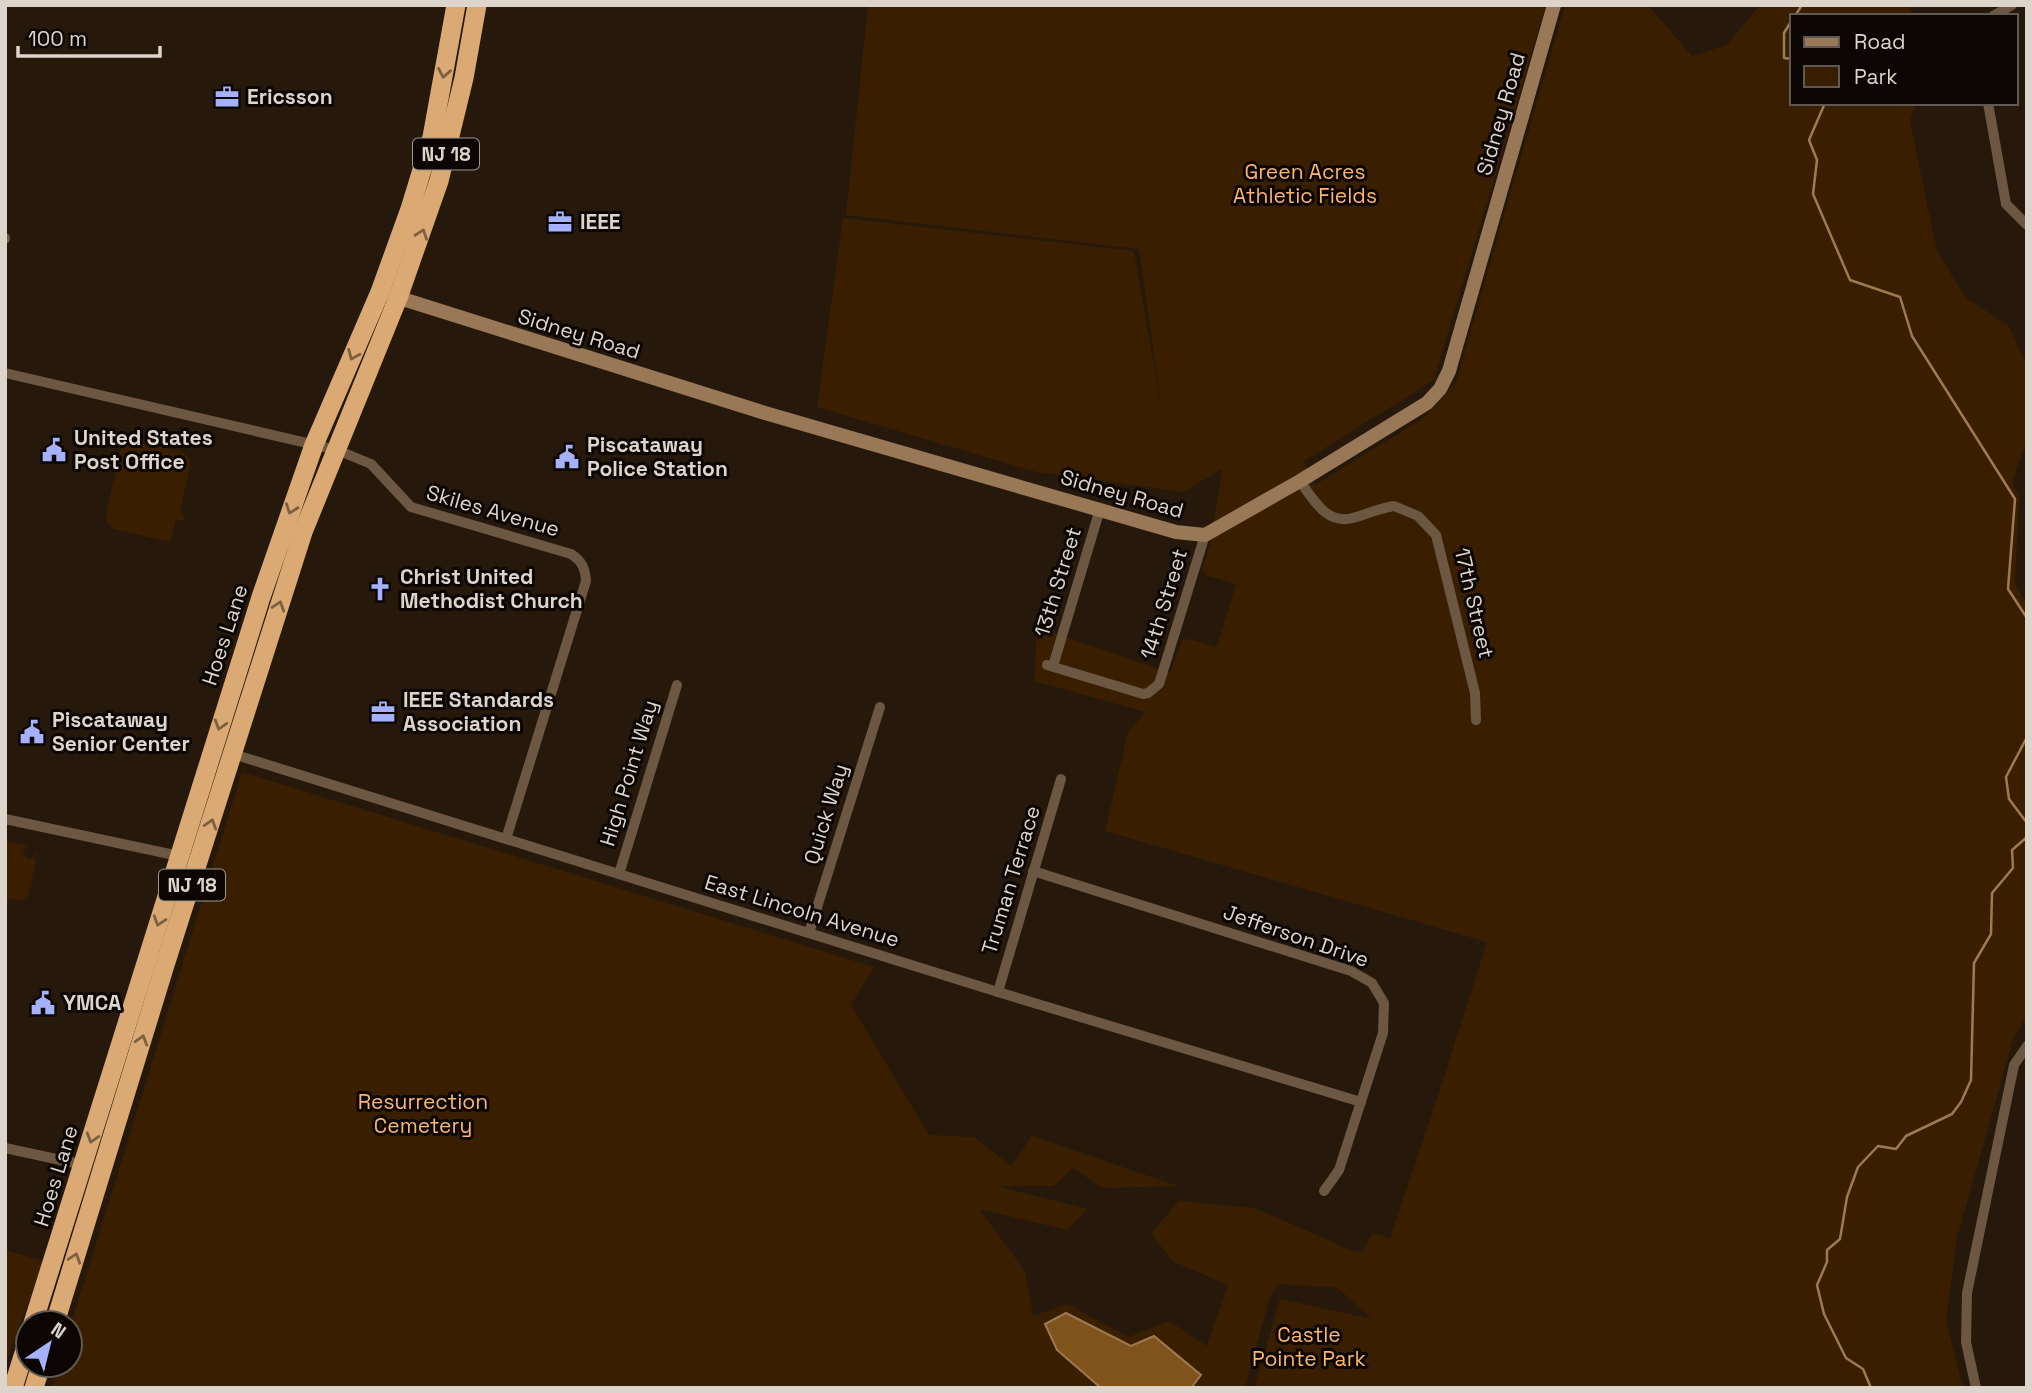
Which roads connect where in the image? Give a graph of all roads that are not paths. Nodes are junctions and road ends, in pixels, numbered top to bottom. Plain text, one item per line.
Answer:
1 (456, 5) edge
2 (477, 5) edge
3 (1553, 5) edge
4 (2012, 5) edge
5 (1996, 14) edge
6 (1988, 105) edge
7 (2027, 225) edge
8 (389, 295) junction
9 (5, 373) edge
10 (314, 445) junction
11 (337, 450) junction
12 (1300, 481) junction
13 (1100, 509) junction
14 (1205, 535) junction
15 (677, 684) dead end
16 (1159, 684) joint
17 (880, 707) dead end
18 (1476, 720) dead end
19 (233, 754) junction
20 (1062, 779) dead end
21 (5, 819) edge
22 (506, 839) junction
23 (179, 856) junction
24 (1033, 871) junction
25 (619, 874) junction
26 (809, 933) junction
27 (998, 992) junction
28 (2027, 1046) edge
29 (1361, 1102) junction
30 (5, 1148) edge
31 (83, 1165) junction
32 (1324, 1191) dead end
33 (37, 1309) edge
34 (59, 1309) edge
35 (1976, 1388) edge

1 -> 8 highway, Hoes Lane / NJ 18
8 -> 2 highway, Hoes Lane / NJ 18
3 - 12 street, Sidney Road
4 - 5 street
6 - 7 street
8 -> 10 highway, Hoes Lane / NJ 18
8 - 11 highway, Hoes Lane / NJ 18
8 - 13 street, Sidney Road
9 - 10 street, Skiles Avenue
10 - 11 street, Skiles Avenue
10 -> 23 highway, Hoes Lane / NJ 18
19 -> 11 highway, Hoes Lane / NJ 18
11 - 22 street, Skiles Avenue
12 - 14 street, Sidney Road
12 - 18 street, 17th Street
13 - 14 street, Sidney Road
13 - 16 street, 13th Street
14 - 16 street, 14th Street
15 - 25 street, High Point Way
17 - 26 street, Quick Way
19 - 22 street, East Lincoln Avenue
34 -> 19 highway, Hoes Lane / NJ 18
20 - 24 street, Truman Terrace
21 - 23 street
22 - 25 street, East Lincoln Avenue
23 -> 31 highway, Hoes Lane / NJ 18
24 - 27 street, Truman Terrace
24 - 29 street, Jefferson Drive
25 - 26 street, East Lincoln Avenue
26 - 27 street, East Lincoln Avenue
27 - 29 street, East Lincoln Avenue
28 - 35 street
29 - 32 street, Jefferson Drive
30 - 31 street
31 - 33 highway, Hoes Lane / NJ 18

